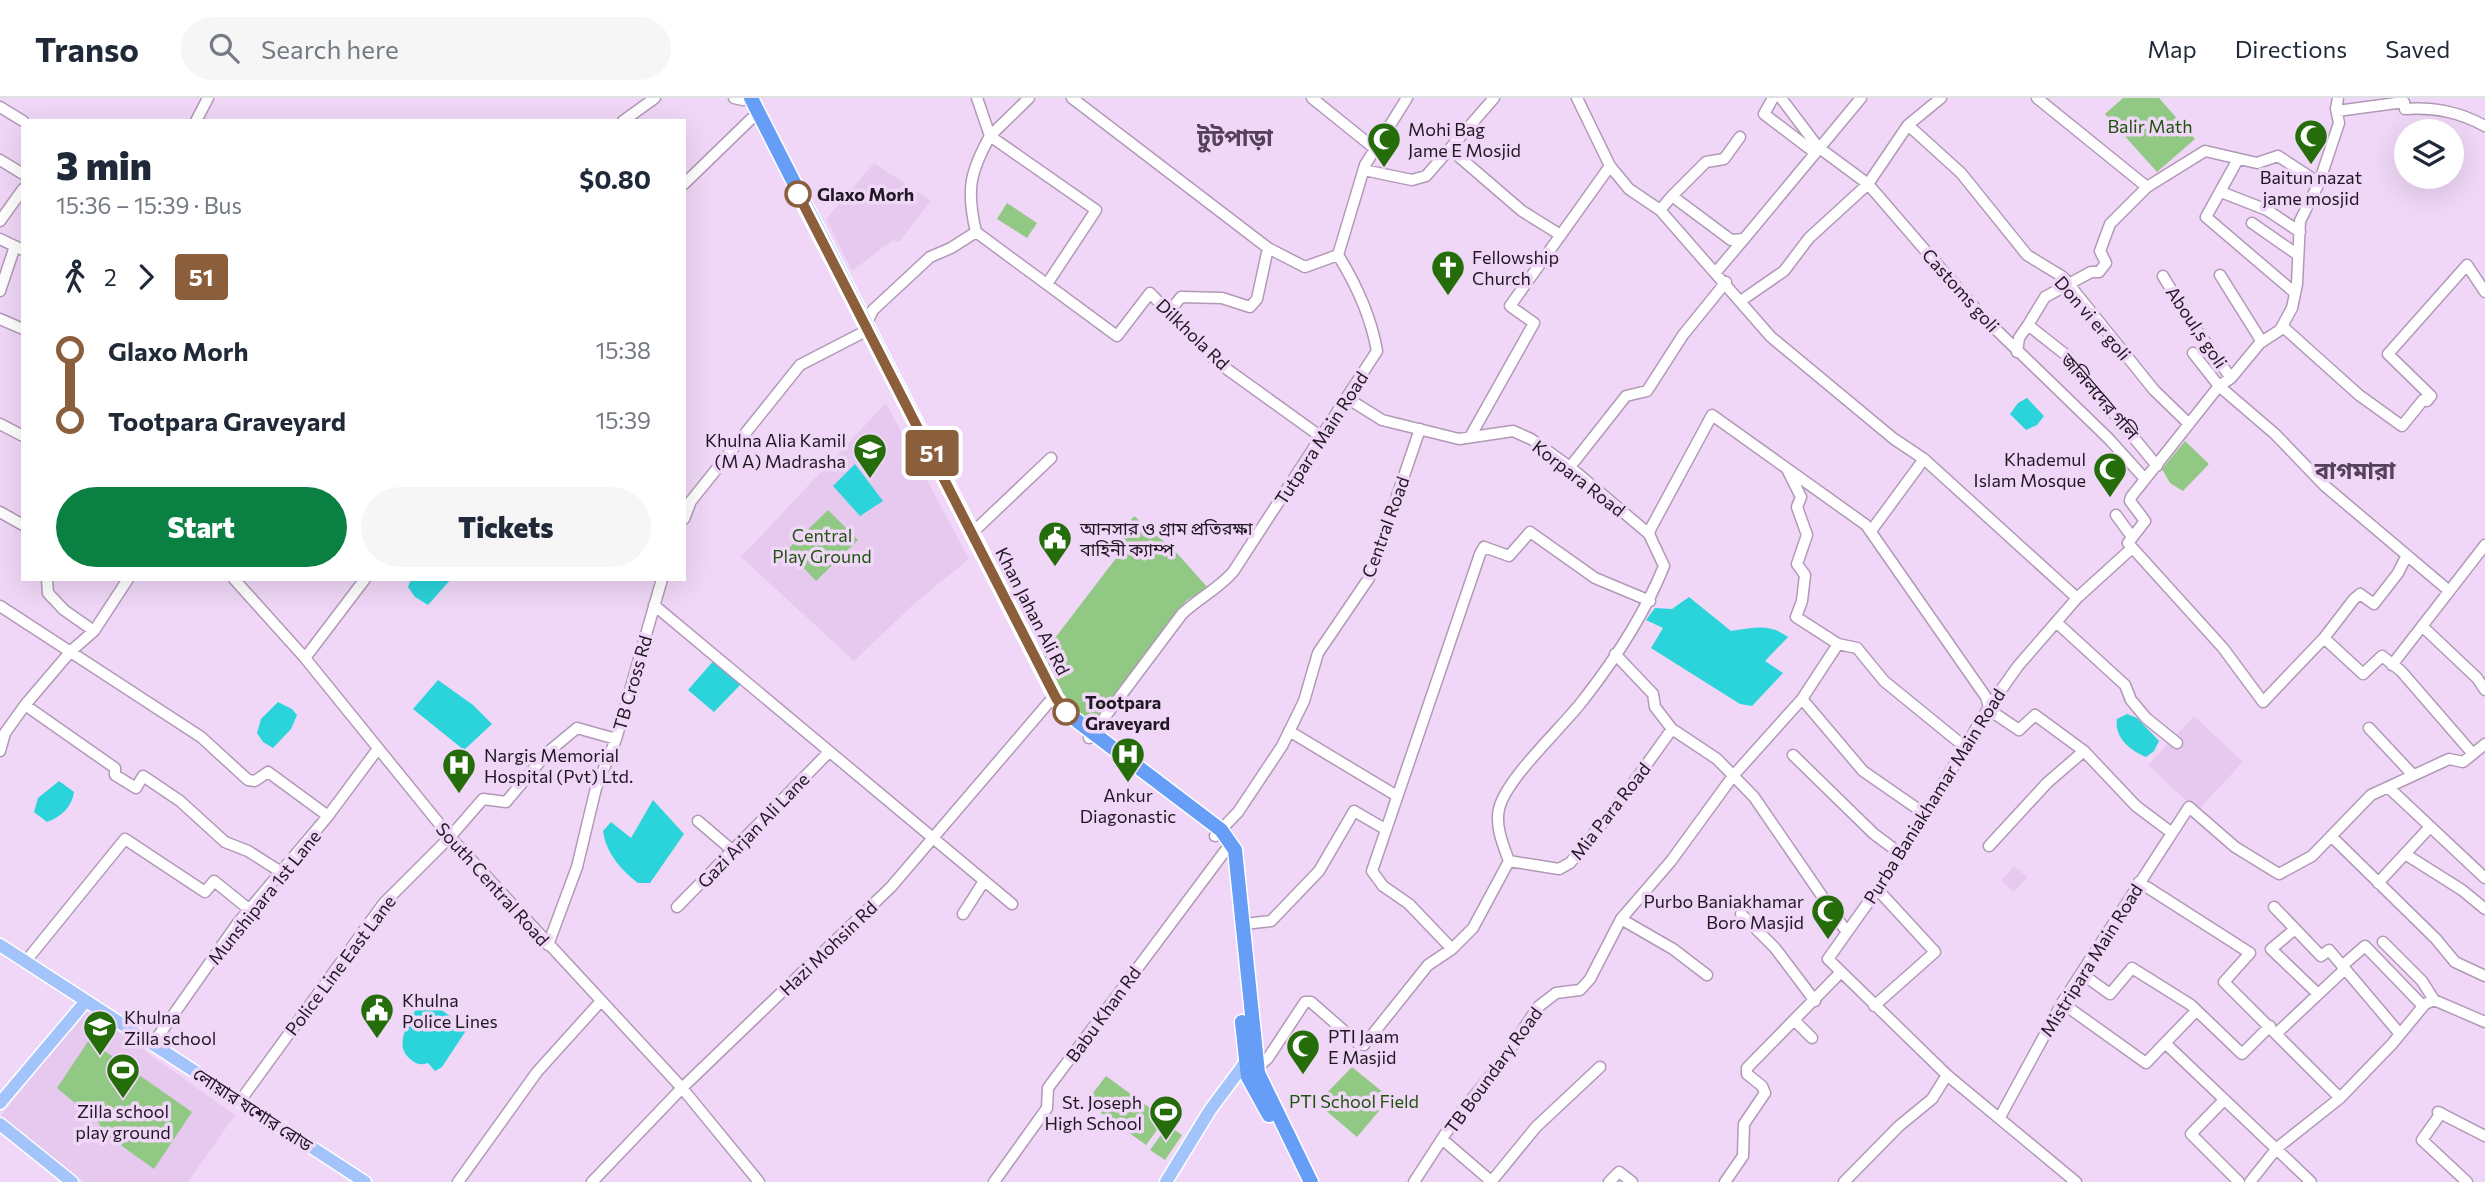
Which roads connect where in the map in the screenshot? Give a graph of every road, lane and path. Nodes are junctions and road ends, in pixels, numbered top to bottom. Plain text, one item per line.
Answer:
1 (208, 98) edge
2 (655, 98) edge
3 (978, 98) edge
4 (1029, 98) edge
5 (1072, 98) edge
6 (1311, 98) edge
7 (1407, 98) edge
8 (1494, 98) edge
9 (1577, 98) edge
10 (1773, 98) edge
11 (1781, 98) edge
12 (1861, 98) edge
13 (1941, 98) edge
14 (2036, 98) edge
15 (2338, 98) edge
16 (743, 99) edge
17 (0, 107) edge
18 (2337, 111) junction
19 (198, 119) edge
20 (626, 119) edge
21 (751, 119) junction
22 (21, 120) edge
23 (1908, 125) junction
24 (2485, 126) edge
25 (990, 136) junction
26 (1740, 136) dead end
27 (1374, 148) junction
28 (1450, 149) junction
29 (1816, 149) junction
30 (0, 160) edge
31 (2237, 161) junction
32 (1610, 166) junction
33 (1364, 170) junction
34 (21, 173) edge
35 (686, 182) edge
36 (2319, 183) junction
37 (1868, 184) junction
38 (2147, 187) junction
39 (21, 192) edge
40 (2221, 192) junction
41 (1672, 196) junction
42 (1660, 210) junction
43 (0, 219) edge
44 (2252, 223) dead end
45 (976, 232) junction
46 (2300, 232) junction
47 (1559, 234) junction
48 (0, 239) edge
49 (1744, 239) junction
50 (19, 248) edge
51 (1268, 248) junction
52 (1338, 255) junction
53 (2298, 255) junction
54 (1716, 272) junction
55 (2220, 275) dead end
56 (2163, 276) dead end
57 (1726, 282) junction
58 (1047, 284) junction
59 (2069, 285) junction
60 (0, 291) edge
61 (2485, 292) edge
62 (2295, 293) junction
63 (1742, 300) junction
64 (1169, 312) junction
65 (0, 319) edge
66 (2028, 325) junction
67 (2282, 327) junction
68 (21, 328) edge
69 (863, 329) junction
70 (2262, 342) junction
71 (2017, 352) junction
72 (2193, 353) dead end
73 (2231, 378) junction
74 (2219, 386) junction
75 (1347, 398) junction
76 (0, 424) edge
77 (2189, 424) junction
78 (1420, 429) junction
79 (21, 435) edge
80 (1320, 436) junction
81 (1470, 438) junction
82 (1051, 458) dead end
83 (1924, 459) junction
84 (2157, 466) junction
85 (1570, 467) junction
86 (1787, 468) junction
87 (2145, 479) junction
88 (688, 496) edge
89 (0, 512) edge
90 (2116, 515) dead end
91 (21, 524) edge
92 (1871, 531) junction
93 (972, 533) junction
94 (1649, 534) junction
95 (2132, 537) junction
96 (2485, 545) edge
97 (2132, 549) junction
98 (2407, 555) junction
99 (47, 581) edge
100 (127, 581) edge
101 (236, 581) edge
102 (363, 581) edge
103 (661, 581) edge
104 (2448, 590) junction
105 (2077, 598) junction
106 (1650, 601) junction
107 (654, 605) junction
108 (0, 606) edge
109 (2056, 622) junction
110 (2422, 625) junction
111 (94, 631) junction
112 (2324, 638) junction
113 (1838, 643) junction
114 (71, 651) junction
115 (1615, 654) junction
116 (305, 658) junction
117 (2392, 665) junction
118 (2481, 676) edge
119 (2485, 690) edge
120 (1802, 699) junction
121 (1050, 701) junction
122 (25, 705) junction
123 (1988, 708) junction
124 (2369, 728) dead end
125 (1672, 729) junction
126 (1289, 731) junction
127 (1091, 736) junction
128 (2, 737) edge
129 (616, 739) junction
130 (2177, 743) dead end
131 (2485, 744) edge
132 (1965, 747) junction
133 (377, 750) junction
134 (0, 751) edge
135 (2084, 751) junction
136 (829, 752) junction
137 (2473, 754) junction
138 (1793, 755) dead end
139 (2413, 775) junction
140 (1733, 776) junction
141 (2388, 787) junction
142 (1397, 796) junction
143 (1925, 814) junction
144 (328, 816) junction
145 (698, 821) dead end
146 (2429, 828) junction
147 (1385, 829) junction
148 (1218, 833) junction
149 (2172, 833) junction
150 (2331, 836) junction
151 (450, 837) junction
152 (933, 841) junction
153 (1989, 846) dead end
154 (733, 851) junction
155 (1225, 851) junction
156 (1901, 854) junction
157 (2405, 854) junction
158 (1509, 861) junction
159 (281, 872) junction
160 (2485, 878) edge
161 (984, 881) junction
162 (2139, 882) junction
163 (2378, 883) junction
164 (1878, 890) junction
165 (1012, 905) dead end
166 (677, 907) dead end
167 (2274, 907) dead end
168 (2485, 909) edge
169 (250, 910) junction
170 (963, 914) dead end
171 (1741, 914) dead end
172 (1621, 919) junction
173 (1244, 924) junction
174 (2294, 930) junction
175 (1846, 931) junction
176 (2384, 943) dead end
177 (0, 945) edge
178 (548, 945) junction
179 (1452, 949) junction
180 (26, 961) junction
181 (2343, 967) junction
182 (1840, 973) junction
183 (2082, 974) junction
184 (1707, 975) dead end
185 (2485, 976) edge
186 (2318, 994) junction
187 (2434, 999) junction
188 (86, 1000) junction
189 (601, 1001) junction
190 (1815, 1001) junction
191 (2062, 1003) junction
192 (1874, 1006) junction
193 (2423, 1006) junction
194 (2196, 1011) junction
195 (1795, 1021) junction
196 (2485, 1022) edge
197 (2274, 1029) junction
198 (2400, 1034) junction
199 (1812, 1038) dead end
200 (2165, 1043) junction
201 (152, 1045) junction
202 (1252, 1063) junction
203 (1600, 1066) dead end
204 (1947, 1075) junction
205 (682, 1088) junction
206 (2340, 1098) junction
207 (2224, 1100) junction
208 (240, 1101) junction
209 (0, 1103) edge
210 (2000, 1117) junction
211 (0, 1124) edge
212 (2485, 1136) edge
213 (1443, 1139) junction
214 (2277, 1148) junction
215 (72, 1182) edge
216 (365, 1182) edge
217 (458, 1182) edge
218 (592, 1182) edge
219 (760, 1182) edge
220 (995, 1182) edge
221 (1166, 1182) edge
222 (1303, 1182) edge
223 (1311, 1182) edge
224 (1414, 1182) edge
225 (1491, 1182) edge
226 (1609, 1182) edge
227 (1632, 1182) edge
228 (1725, 1182) edge
229 (1844, 1182) edge
230 (2076, 1182) edge
231 (2239, 1182) edge
232 (2250, 1182) edge
233 (2311, 1182) edge
234 (2467, 1182) edge

1 - 19 street
2 - 20 street
3 - 25 street
4 - 25 street
5 - 51 street
6 - 27 street
7 - 27 street
8 - 28 street
9 - 32 street
10 - 29 street
11 - 29 street, Castoms goli
12 - 29 street
13 - 23 street
14 - 38 street
15 - 18 street
16 - 21 highway, Khan Jahan Ali Rd
16 - 69 highway, Khan Jahan Ali Rd
17 - 22 street
18 - 24 street
18 - 36 street
21 - 35 street
21 - 69 highway, Khan Jahan Ali Rd
23 - 37 street
23 - 59 street, Don vi er goli
25 - 45 street
25 - 58 street
26 - 41 street
27 - 33 street
28 - 33 street
28 - 47 street
29 - 37 street, Castoms goli
29 - 49 street
30 - 34 street
31 - 36 street
31 - 38 street
31 - 40 street
32 - 42 street
32 - 47 street
33 - 52 street
36 - 46 street
37 - 63 street
37 - 71 street, Castoms goli
38 - 59 street
39 - 43 street
40 - 46 street
40 - 62 street
41 - 42 street
41 - 49 street
42 - 54 street
44 - 53 street
45 - 58 street, Dilkhola Rd
45 - 69 street
46 - 53 street
47 - 81 street
48 - 50 street
49 - 54 street
50 - 60 street
51 - 52 street
51 - 64 street
52 - 75 street, Tutpara Main Road
53 - 62 street
54 - 57 street
55 - 70 street
56 - 73 street, Aboul,s goli
57 - 63 street
57 - 85 street
58 - 64 street, Dilkhola Rd
59 - 66 street
59 - 77 street, Don vi er goli
61 - 67 street
62 - 67 street
63 - 83 street
64 - 80 street, Dilkhola Rd
65 - 68 street
66 - 71 street
66 - 84 street, জলিলদের গলি
67 - 70 street
69 - 88 street
69 - 93 highway, Khan Jahan Ali Rd
69 - 121 highway, Khan Jahan Ali Rd
70 - 73 street
71 - 87 street, Castoms goli
72 - 74 street
73 - 74 street
74 - 77 street
74 - 98 street
75 - 78 street, Korpara Road
75 - 80 street, Tutpara Main Road
76 - 79 street
77 - 84 street
78 - 81 street, Korpara Road
78 - 126 street, Central Road
80 - 127 street, Tutpara Main Road
81 - 85 street, Korpara Road
82 - 93 street
83 - 92 street
83 - 105 street
84 - 87 street
85 - 94 street, Korpara Road
86 - 92 street
86 - 94 street
86 - 113 street
87 - 95 street
89 - 91 street
90 - 95 street
92 - 123 street
93 - 127 highway, Khan Jahan Ali Rd
94 - 106 street
95 - 97 street
96 - 104 street
97 - 105 street, Purba Baniakhamar Main Road
97 - 112 street
98 - 104 street
98 - 112 street
99 - 111 street
100 - 111 street
101 - 116 street, South Central Road
102 - 116 street
103 - 107 street, TB Cross Rd
104 - 110 street
105 - 109 street, Purba Baniakhamar Main Road
106 - 115 street
106 - 142 street
107 - 129 street, TB Cross Rd
107 - 136 street
108 - 114 street
109 - 123 street, Purba Baniakhamar Main Road
109 - 130 street
110 - 117 street
110 - 118 street
111 - 114 street
112 - 117 street
113 - 120 street, TB Boundary Road
113 - 132 street
114 - 122 street
114 - 144 street
115 - 125 street
115 - 158 street
116 - 133 street, South Central Road
117 - 137 street
118 - 119 street
120 - 140 street, TB Boundary Road
120 - 143 street
121 - 127 highway, Khan Jahan Ali Rd
121 - 152 street, Hazi Mohsin Rd
122 - 128 street
122 - 159 street
123 - 132 street, Purba Baniakhamar Main Road
123 - 135 street
124 - 139 street
125 - 140 street
125 - 158 street, Mia Para Road
126 - 142 street
126 - 148 street, Central Road
127 - 148 highway, Khan Jahan Ali Rd
128 - 134 street
129 - 151 street, Police Line East Lane
129 - 178 street, TB Cross Rd
131 - 137 street
132 - 143 street, Purba Baniakhamar Main Road
133 - 144 street, Munshipara 1st Lane
133 - 151 street, South Central Road
135 - 149 street
135 - 153 street
136 - 152 street
136 - 154 street, Gazi Arjan Ali Lane
137 - 139 street
138 - 156 street
139 - 141 street
140 - 172 street, TB Boundary Road
140 - 175 street
141 - 146 street
141 - 150 street
142 - 147 street
143 - 156 street, Purba Baniakhamar Main Road
144 - 159 street, Munshipara 1st Lane
145 - 154 street
146 - 157 street
146 - 160 street
147 - 173 street
147 - 179 street
148 - 155 highway, Khan Jahan Ali Rd
148 - 173 highway, Khan Jahan Ali Rd
149 - 150 street, Mistripara Main Road
149 - 162 street, Mistripara Main Road
150 - 163 street
151 - 178 street, South Central Road
151 - 208 street, Police Line East Lane
152 - 161 street
152 - 205 street, Hazi Mohsin Rd
154 - 166 street, Gazi Arjan Ali Lane
155 - 202 highway, Khan Jahan Ali Rd
155 - 220 street, Babu Khan Rd
156 - 164 street, Purba Baniakhamar Main Road
157 - 163 street
157 - 168 street
158 - 179 street
159 - 169 street, Munshipara 1st Lane
161 - 165 street
161 - 170 street
162 - 183 street, Mistripara Main Road
162 - 197 street
163 - 185 street
164 - 175 street, Purba Baniakhamar Main Road
164 - 192 street
167 - 174 street
169 - 180 street
169 - 201 street, Munshipara 1st Lane
171 - 190 street
172 - 184 street
172 - 213 street, TB Boundary Road
173 - 202 highway, Khan Jahan Ali Rd
174 - 181 street
174 - 186 street
175 - 182 street, Purba Baniakhamar Main Road
176 - 187 street
177 - 180 main road, লোয়ার যশোর রোড
178 - 189 street, South Central Road
179 - 202 street
180 - 188 main road, লোয়ার যশোর রোড
181 - 186 street
181 - 193 street
181 - 198 street
182 - 190 street
182 - 192 street
183 - 191 street, Mistripara Main Road
183 - 194 street
186 - 197 street
187 - 193 street
187 - 196 street
188 - 201 main road, লোয়ার যশোর রোড
188 - 209 main road
189 - 205 street, South Central Road
189 - 217 street
190 - 195 street
191 - 200 street
191 - 210 street, Mistripara Main Road
192 - 204 street
193 - 198 street
194 - 197 street
194 - 200 street
195 - 199 street
195 - 228 street
197 - 206 street
198 - 206 street
200 - 207 street
201 - 208 main road, লোয়ার যশোর রোড
202 - 221 main road
202 - 222 highway, Khan Jahan Ali Rd
202 - 223 highway, Khan Jahan Ali Rd
203 - 225 street
204 - 210 street
204 - 229 street
205 - 218 street, Hazi Mohsin Rd
205 - 219 street, South Central Road
206 - 214 street
207 - 214 street
207 - 231 street
208 - 216 main road, লোয়ার যশোর রোড
210 - 230 street
211 - 215 main road
212 - 234 street
213 - 224 street, TB Boundary Road
213 - 225 street
214 - 232 street
214 - 233 street
226 - 227 street

